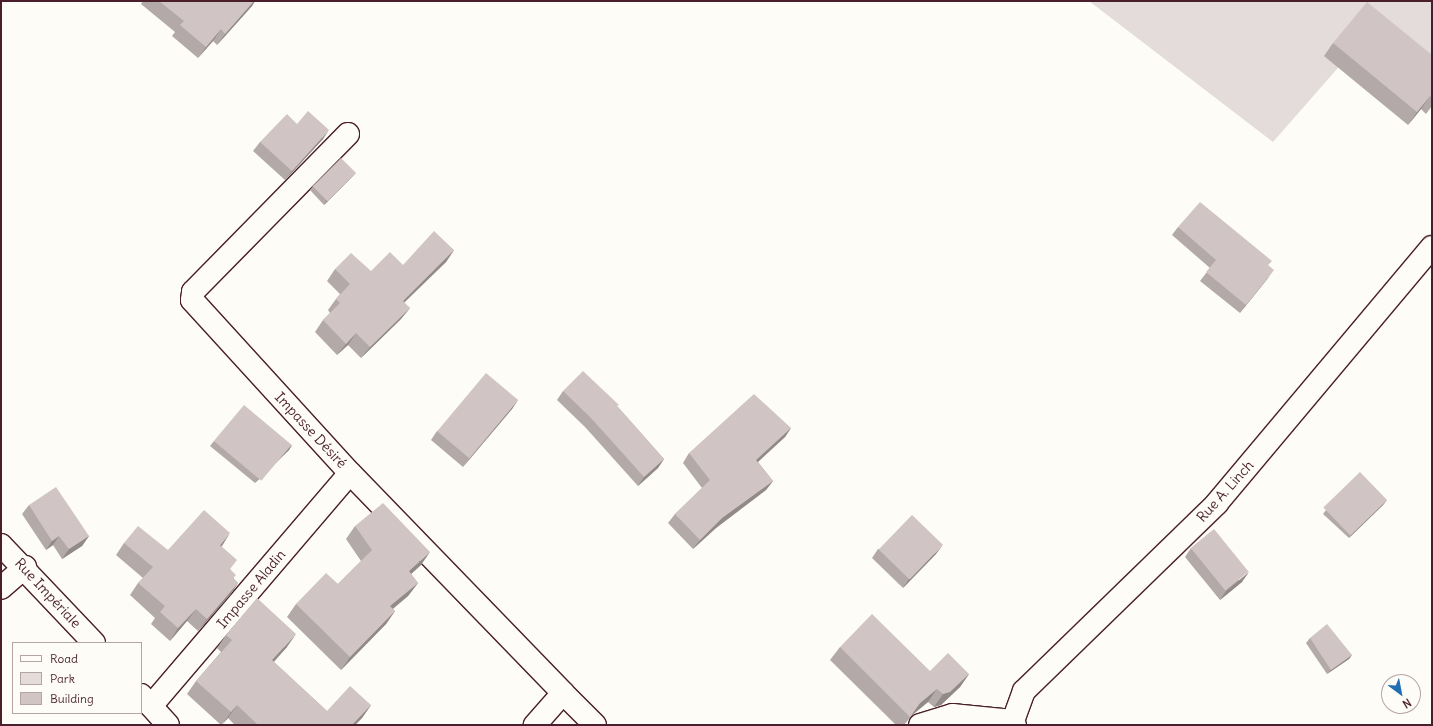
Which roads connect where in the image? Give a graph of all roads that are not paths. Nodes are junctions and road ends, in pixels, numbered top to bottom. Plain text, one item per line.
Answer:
1 (348, 134) dead end
2 (1432, 247) edge
3 (350, 473) junction
4 (1, 545) edge
5 (25, 567) junction
6 (1, 588) edge
7 (93, 642) edge
8 (563, 692) junction
9 (146, 701) edge
10 (1014, 723) edge
11 (168, 725) edge
12 (535, 725) edge
13 (595, 725) edge
14 (920, 725) edge

1 - 3 street, Impasse Désiré
2 - 10 street, Rue A. Linch
3 - 8 street, Impasse Désiré
3 - 9 street, Impasse Aladin
4 - 5 street, Rue Impériale
5 - 6 street
5 - 7 street, Rue Impériale
8 - 12 street
8 - 13 street, Impasse Désiré
9 - 11 street
10 - 14 street

